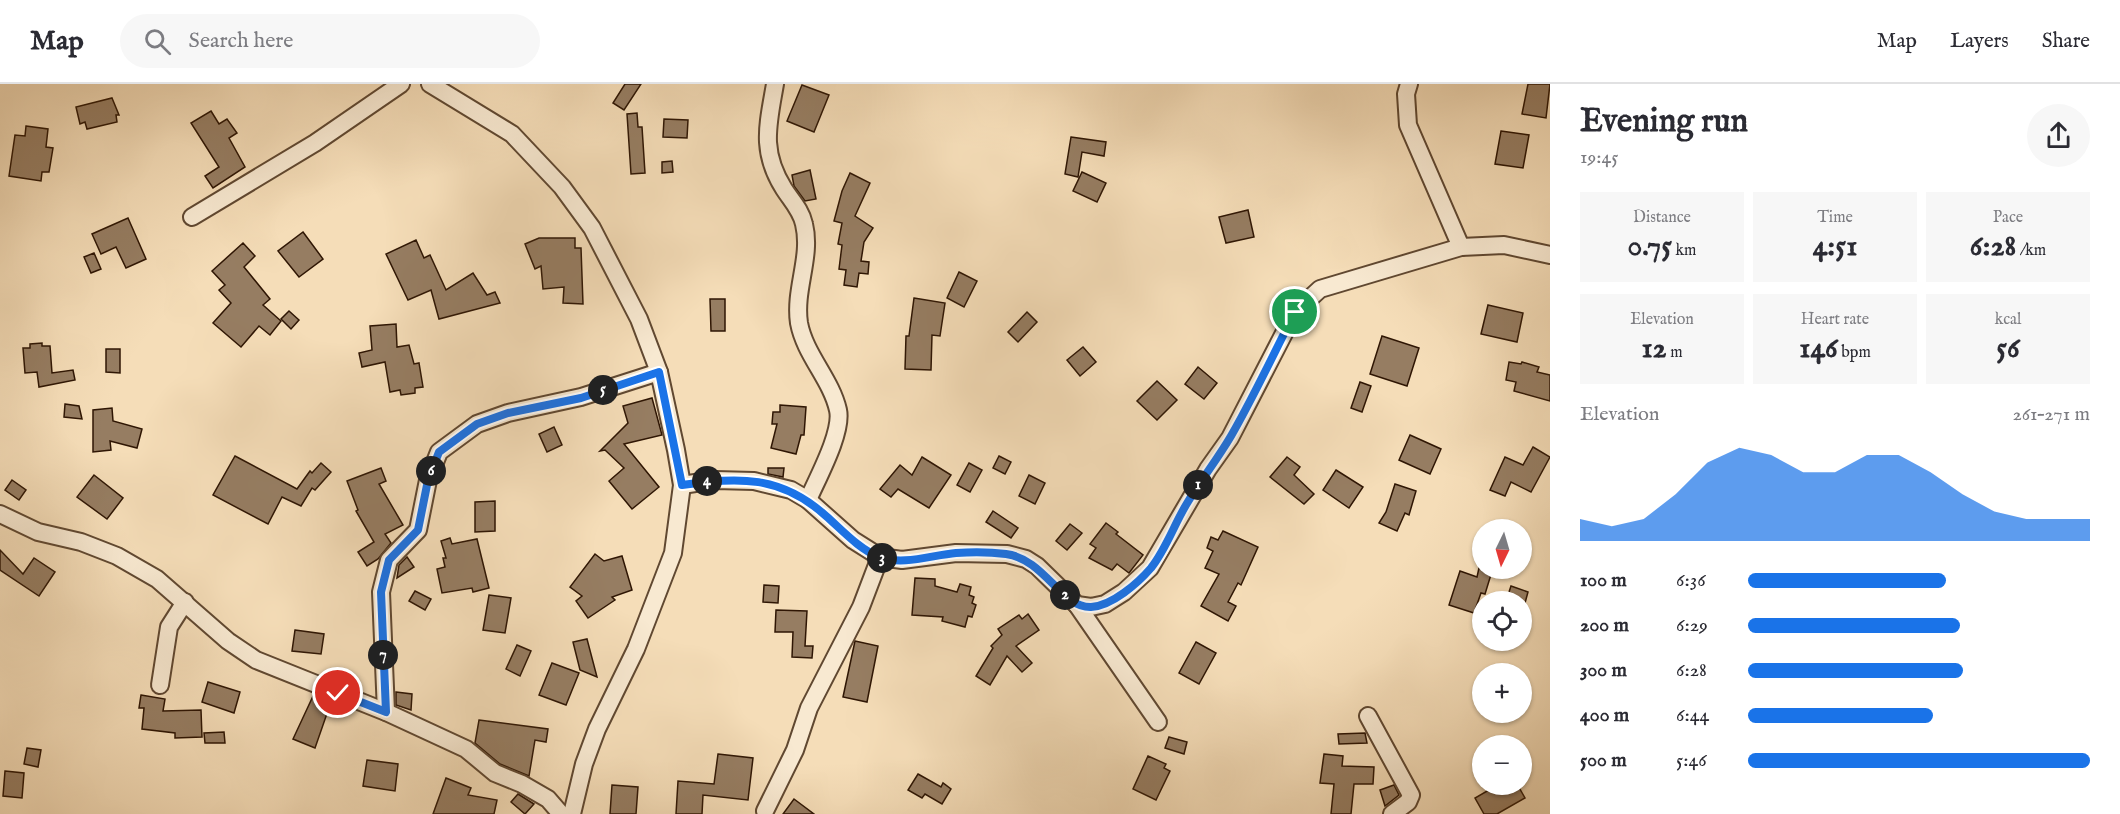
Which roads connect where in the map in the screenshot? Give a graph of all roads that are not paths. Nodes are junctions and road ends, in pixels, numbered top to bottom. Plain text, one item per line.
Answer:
1 (401, 84) edge
2 (430, 84) edge
3 (775, 84) edge
4 (1409, 84) edge
5 (192, 217) dead end
6 (1461, 247) junction
7 (1550, 255) edge
8 (659, 372) junction
9 (682, 485) junction
10 (808, 500) junction
11 (0, 514) edge
12 (880, 557) junction
13 (185, 602) junction
14 (1077, 605) junction
15 (160, 684) dead end
16 (386, 712) junction
17 (1368, 716) dead end
18 (1158, 722) dead end
19 (765, 811) dead end
20 (561, 814) edge
21 (572, 814) edge
22 (1392, 814) edge

1 - 5 street
2 - 8 street
3 - 10 street
4 - 6 street
6 - 7 street
6 - 14 street
8 - 9 street
8 - 16 street
9 - 10 street
9 - 21 street
10 - 12 street
11 - 13 street
12 - 14 street
12 - 19 street
13 - 15 street
13 - 16 street
14 - 18 street
16 - 20 street
17 - 22 street

